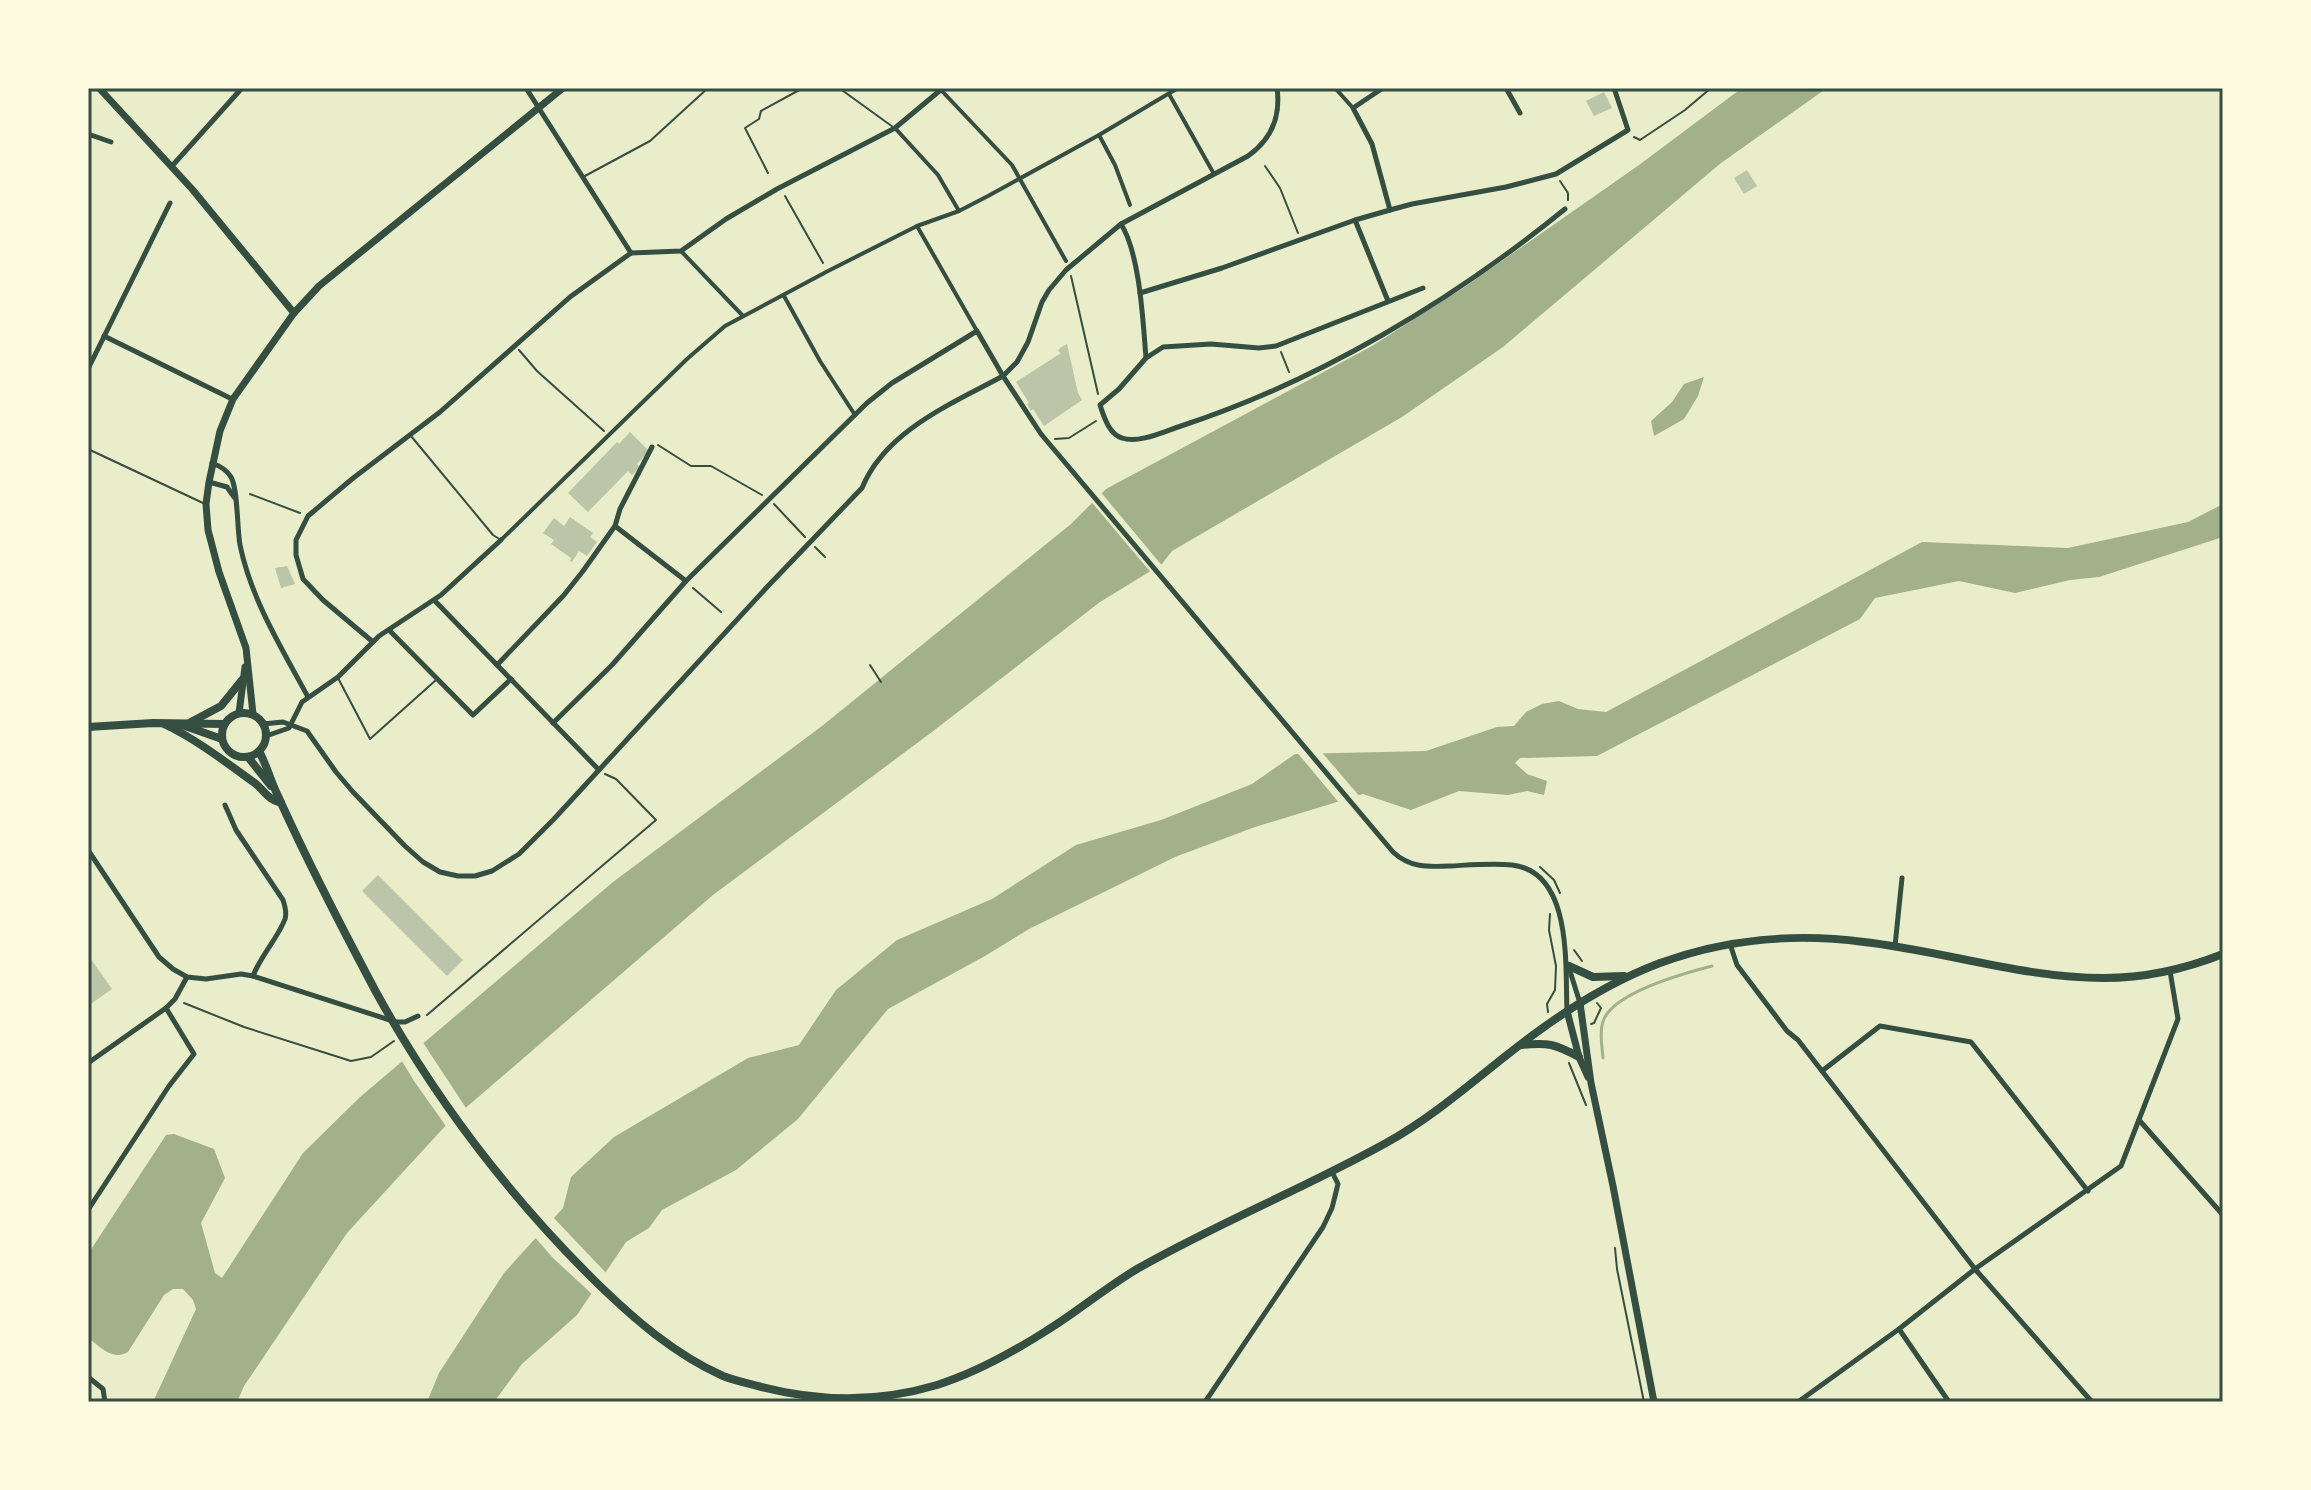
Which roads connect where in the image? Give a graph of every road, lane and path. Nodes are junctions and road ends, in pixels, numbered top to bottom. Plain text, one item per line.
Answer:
1 (99, 88) edge
2 (242, 88) edge
3 (526, 88) edge
4 (563, 88) edge
5 (708, 88) edge
6 (803, 88) edge
7 (839, 88) edge
8 (1178, 88) edge
9 (1277, 88) edge
10 (1335, 88) edge
11 (1383, 88) edge
12 (1506, 88) edge
13 (1614, 88) edge
14 (1711, 88) edge
15 (942, 89) edge
16 (1169, 94) junction
17 (539, 108) junction
18 (1353, 108) junction
19 (1520, 113) dead end
20 (895, 128) junction
21 (1628, 130) junction
22 (88, 134) edge
23 (1099, 135) junction
24 (111, 142) dead end
25 (172, 166) junction
26 (1265, 166) dead end
27 (768, 173) dead end
28 (1214, 174) junction
29 (1556, 174) junction
30 (583, 177) junction
31 (1020, 179) junction
32 (777, 187) junction
33 (170, 203) dead end
34 (1130, 205) dead end
35 (1565, 209) joint
36 (1390, 210) junction
37 (959, 211) junction
38 (1355, 220) junction
39 (1121, 224) junction
40 (917, 226) junction
41 (1301, 240) junction
42 (681, 251) junction
43 (631, 253) junction
44 (1066, 261) dead end
45 (828, 271) junction
46 (1070, 274) dead end
47 (1423, 288) dead end
48 (1140, 293) junction
49 (784, 296) junction
50 (1388, 301) junction
51 (294, 313) junction
52 (743, 316) junction
53 (977, 331) junction
54 (104, 336) junction
55 (1279, 345) junction
56 (516, 347) junction
57 (1146, 358) junction
58 (88, 369) edge
59 (1003, 376) junction
60 (1292, 381) junction
61 (233, 399) junction
62 (1100, 405) junction
63 (855, 415) junction
64 (1104, 416) junction
65 (608, 434) junction
66 (410, 436) junction
67 (1050, 443) junction
68 (655, 446) joint
69 (88, 449) edge
70 (212, 463) junction
71 (209, 482) junction
72 (250, 494) dead end
73 (235, 498) junction
74 (769, 499) junction
75 (206, 504) junction
76 (308, 516) junction
77 (615, 526) junction
78 (501, 540) junction
79 (810, 542) junction
80 (825, 557) dead end
81 (686, 581) junction
82 (434, 600) junction
83 (721, 612) dead end
84 (389, 630) junction
85 (373, 642) junction
86 (247, 657) junction
87 (497, 665) junction
88 (870, 665) dead end
89 (338, 677) junction
90 (437, 679) junction
91 (511, 679) junction
92 (242, 680) junction
93 (881, 682) dead end
94 (308, 697) junction
95 (239, 713) junction
96 (253, 714) junction
97 (553, 723) junction
98 (164, 724) junction
99 (186, 724) junction
100 (224, 724) junction
101 (263, 724) junction
102 (291, 725) junction
103 (88, 727) edge
104 (266, 736) junction
105 (222, 739) junction
106 (259, 751) junction
107 (248, 757) junction
108 (599, 770) junction
109 (274, 790) junction
110 (281, 804) junction
111 (225, 805) dead end
112 (88, 850) edge
113 (1902, 878) dead end
114 (1549, 911) dead end
115 (1730, 944) junction
116 (1895, 946) junction
117 (2223, 954) edge
118 (1567, 963) junction
119 (2170, 971) junction
120 (253, 976) junction
121 (1629, 976) junction
122 (187, 977) junction
123 (175, 999) junction
124 (1580, 1003) junction
125 (166, 1008) junction
126 (1601, 1008) dead end
127 (1567, 1011) junction
128 (1549, 1014) dead end
129 (418, 1016) dead end
130 (417, 1023) dead end
131 (1594, 1023) dead end
132 (398, 1038) dead end
133 (1520, 1045) junction
134 (1565, 1057) dead end
135 (1579, 1057) junction
136 (88, 1063) edge
137 (1822, 1071) junction
138 (1591, 1083) junction
139 (1589, 1115) dead end
140 (2139, 1120) junction
141 (1331, 1171) junction
142 (2088, 1191) junction
143 (88, 1210) edge
144 (2223, 1215) edge
145 (1614, 1238) dead end
146 (1975, 1269) junction
147 (1899, 1329) junction
148 (88, 1377) edge
149 (105, 1402) edge
150 (1205, 1402) edge
151 (1644, 1402) edge
152 (1654, 1402) edge
153 (1798, 1402) edge
154 (1949, 1402) edge
155 (2092, 1402) edge

1 - 25 main road
2 - 25 street
3 - 17 street
4 - 17 main road
5 - 30 lane
6 - 27 lane
7 - 20 lane
8 - 16 street
9 - 28 street
10 - 18 street
11 - 18 street
12 - 19 street
13 - 21 street
14 - 21 path
15 - 20 street
15 - 31 street
16 - 23 street
16 - 28 street
17 - 30 street
17 - 51 main road
18 - 36 street
20 - 32 street
20 - 37 street
21 - 29 street
22 - 24 street
23 - 31 street
23 - 34 street
25 - 51 main road
26 - 41 path
28 - 39 street
29 - 35 path
29 - 36 street
30 - 43 street
31 - 37 street
31 - 44 street
32 - 42 street
32 - 45 path
33 - 54 street
35 - 60 street
36 - 38 street
37 - 40 street
38 - 41 street
38 - 50 street
39 - 48 street
39 - 59 street
40 - 45 street
40 - 53 street
41 - 48 street
42 - 43 street
42 - 52 street
43 - 56 street
45 - 49 street
46 - 62 path
47 - 50 street
48 - 57 street
49 - 52 street
49 - 63 street
50 - 55 street
51 - 61 main road
52 - 65 street
53 - 59 street
53 - 63 street
54 - 58 street
54 - 61 street
55 - 57 street
55 - 60 path
56 - 65 path
56 - 66 street
57 - 62 street
59 - 67 street
59 - 79 street
60 - 64 street
61 - 70 main road
62 - 64 street
63 - 74 street
64 - 67 path
65 - 78 street
66 - 76 street
66 - 78 lane
67 - 118 street
68 - 74 path
68 - 77 street
69 - 75 lane
70 - 71 main road
70 - 73 street
71 - 73 street
71 - 75 main road
72 - 76 path
73 - 94 street
74 - 79 path
74 - 81 street
75 - 86 main road
76 - 85 street
77 - 81 street
77 - 87 street
78 - 82 street
79 - 80 path
79 - 108 street
81 - 83 path
81 - 97 street
82 - 84 street
82 - 87 street
84 - 85 street
84 - 90 street
85 - 89 street
86 - 92 main road
86 - 96 main road
87 - 91 street
88 - 93 path
89 - 90 lane
89 - 94 street
90 - 91 street
91 - 97 street
92 - 95 main road
92 - 99 main road
94 - 102 street
95 - 96 main road
95 - 100 main road
96 - 101 main road
97 - 108 street
98 - 99 main road
98 - 103 main road
98 - 110 main road
99 - 100 main road
99 - 105 main road
100 - 105 main road
101 - 102 street
101 - 104 main road
102 - 104 street
102 - 108 street
104 - 106 main road
105 - 107 main road
106 - 107 main road
106 - 109 main road
107 - 109 main road
108 - 130 path
109 - 110 main road
110 - 141 main road
111 - 120 street
112 - 122 street
113 - 116 street
114 - 128 path
115 - 116 main road
115 - 121 main road
115 - 137 street
116 - 119 main road
117 - 119 main road
118 - 121 main road
118 - 124 street
118 - 127 street
119 - 140 street
120 - 122 street
120 - 129 street
121 - 124 main road
122 - 123 street
123 - 125 street
123 - 132 path
124 - 127 main road
124 - 138 main road
125 - 136 street
125 - 143 street
126 - 131 path
127 - 133 main road
127 - 135 main road
133 - 135 main road
133 - 141 main road
134 - 139 path
135 - 138 main road
137 - 142 street
137 - 146 street
138 - 152 main road
140 - 142 street
140 - 144 street
141 - 150 street
142 - 146 street
145 - 151 path
146 - 147 street
146 - 155 street
147 - 153 street
147 - 154 street
148 - 149 street

